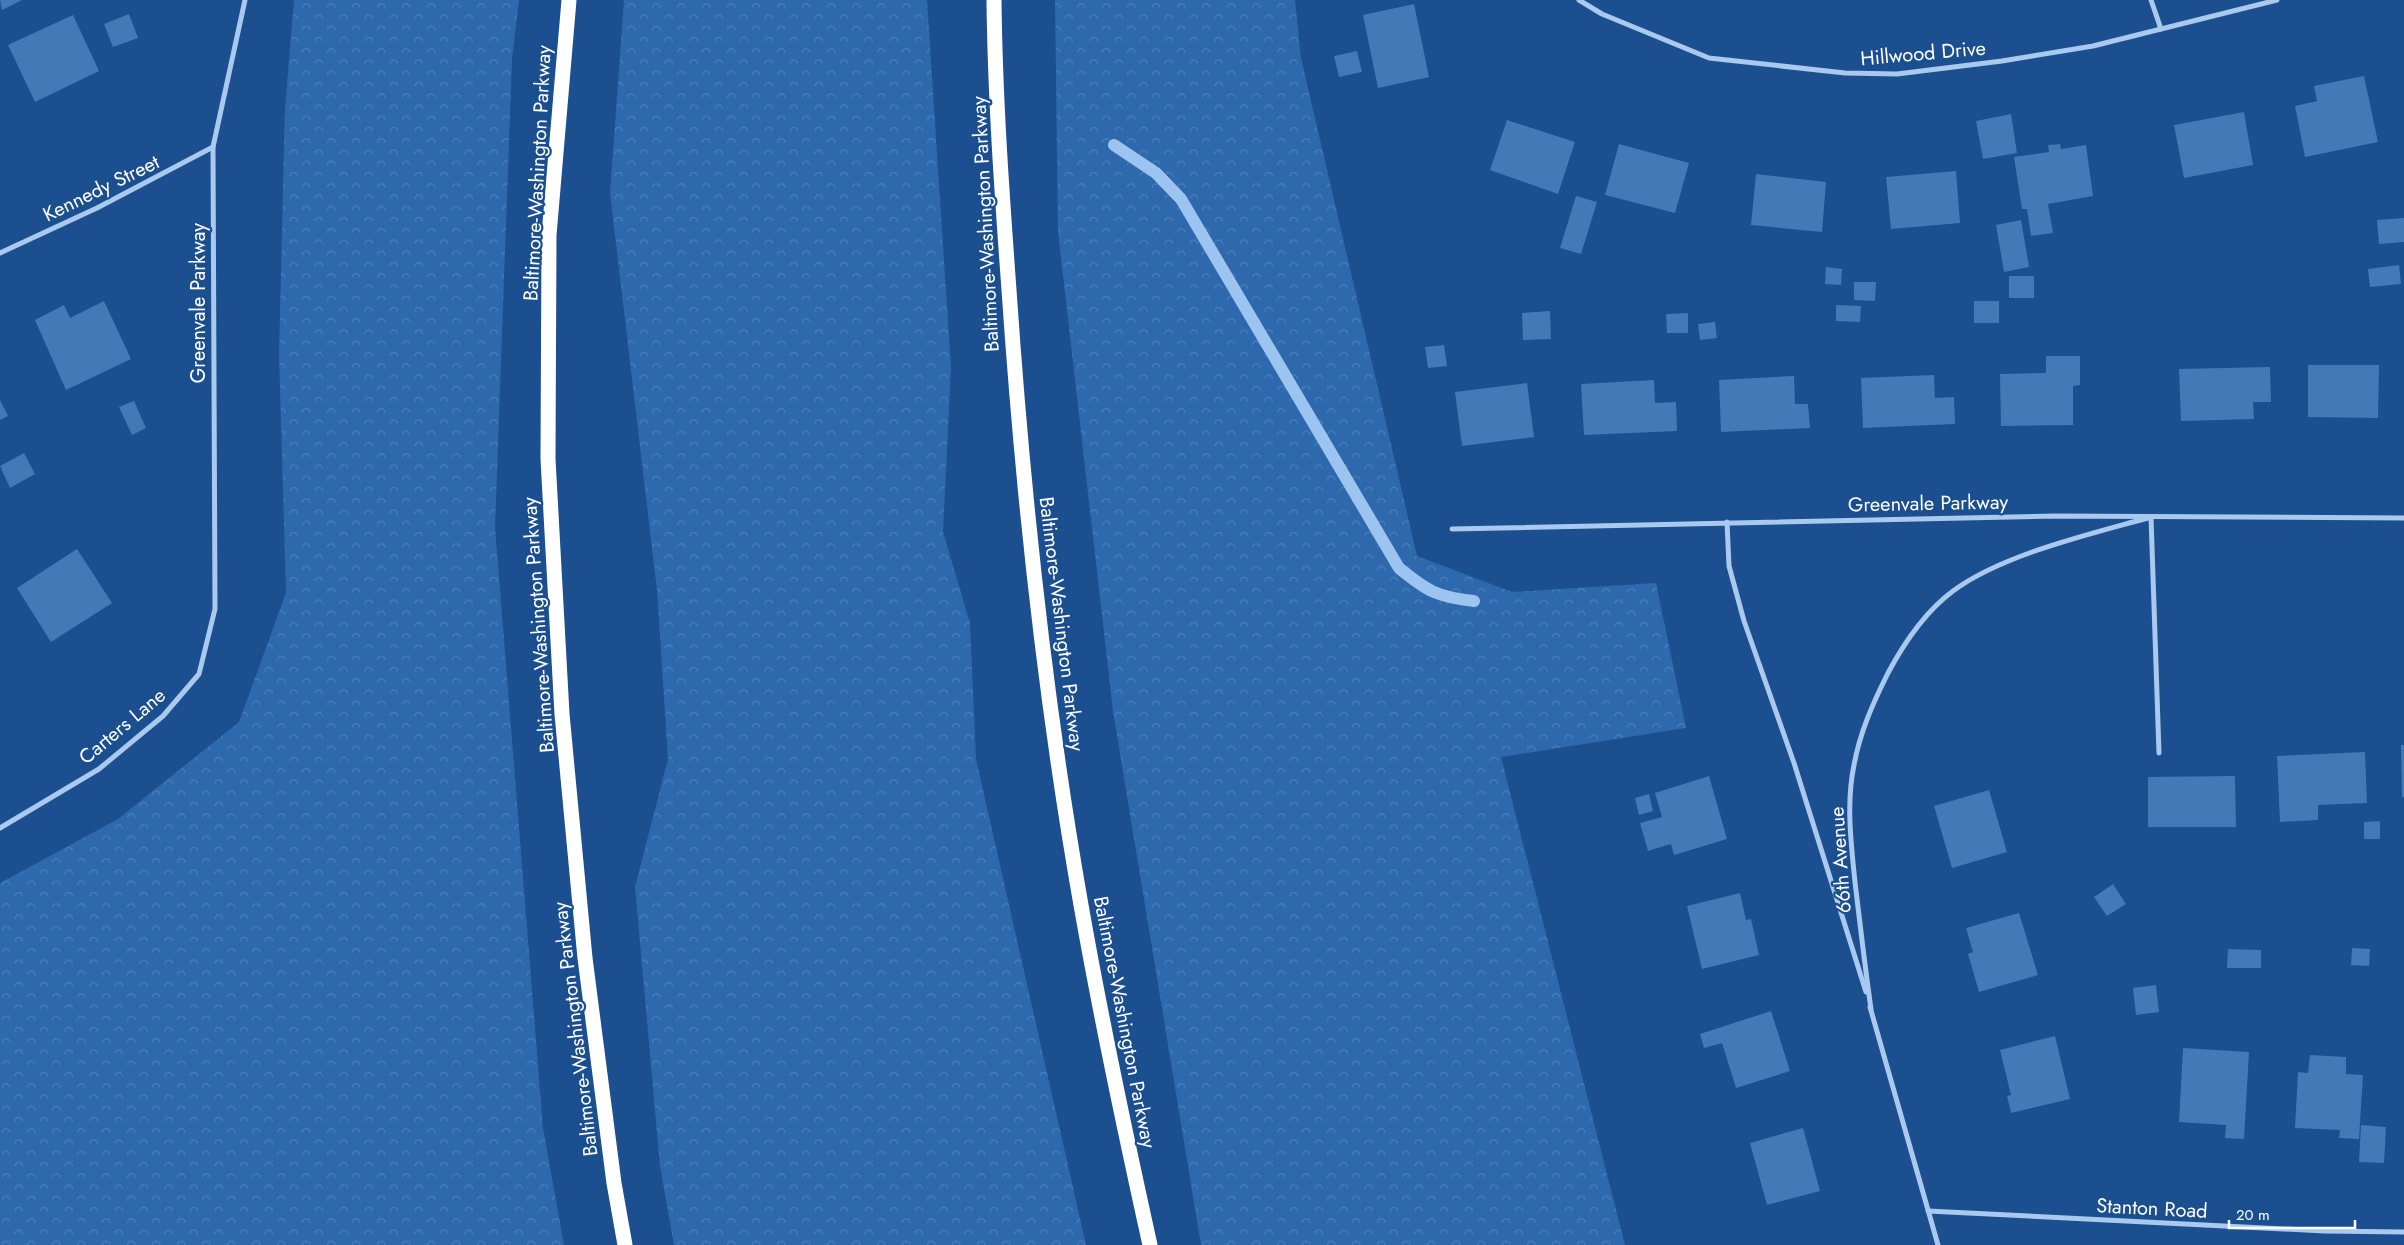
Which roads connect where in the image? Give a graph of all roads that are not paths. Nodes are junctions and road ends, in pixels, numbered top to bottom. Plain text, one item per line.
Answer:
1 (245, 0) edge
2 (569, 0) edge
3 (994, 0) edge
4 (1579, 0) edge
5 (2151, 0) edge
6 (2277, 0) edge
7 (2161, 29) junction
8 (213, 147) junction
9 (0, 253) edge
10 (2151, 517) junction
11 (2404, 518) edge
12 (1727, 522) junction
13 (1452, 529) dead end
14 (214, 609) joint
15 (2159, 753) dead end
16 (0, 828) edge
17 (1871, 1009) junction
18 (1928, 1212) junction
19 (2404, 1232) edge
20 (625, 1245) edge
21 (1150, 1245) edge
22 (1938, 1245) edge

1 - 8 street, Greenvale Parkway
2 - 20 highway, Baltimore-Washington Parkway
3 - 21 highway, Baltimore-Washington Parkway
4 - 7 street, Hillwood Drive
5 - 7 street
6 - 7 street, Hillwood Drive
8 - 9 street, Kennedy Street
8 - 14 street, Greenvale Parkway
10 - 11 street, Greenvale Parkway
10 - 12 street, Greenvale Parkway
10 - 15 street
10 - 17 street, 66th Avenue
12 - 13 street, Greenvale Parkway
12 - 17 street, 66th Avenue
14 - 16 street, Carters Lane
17 - 18 street, 66th Avenue
18 - 19 street, Stanton Road
18 - 22 street, 66th Avenue

